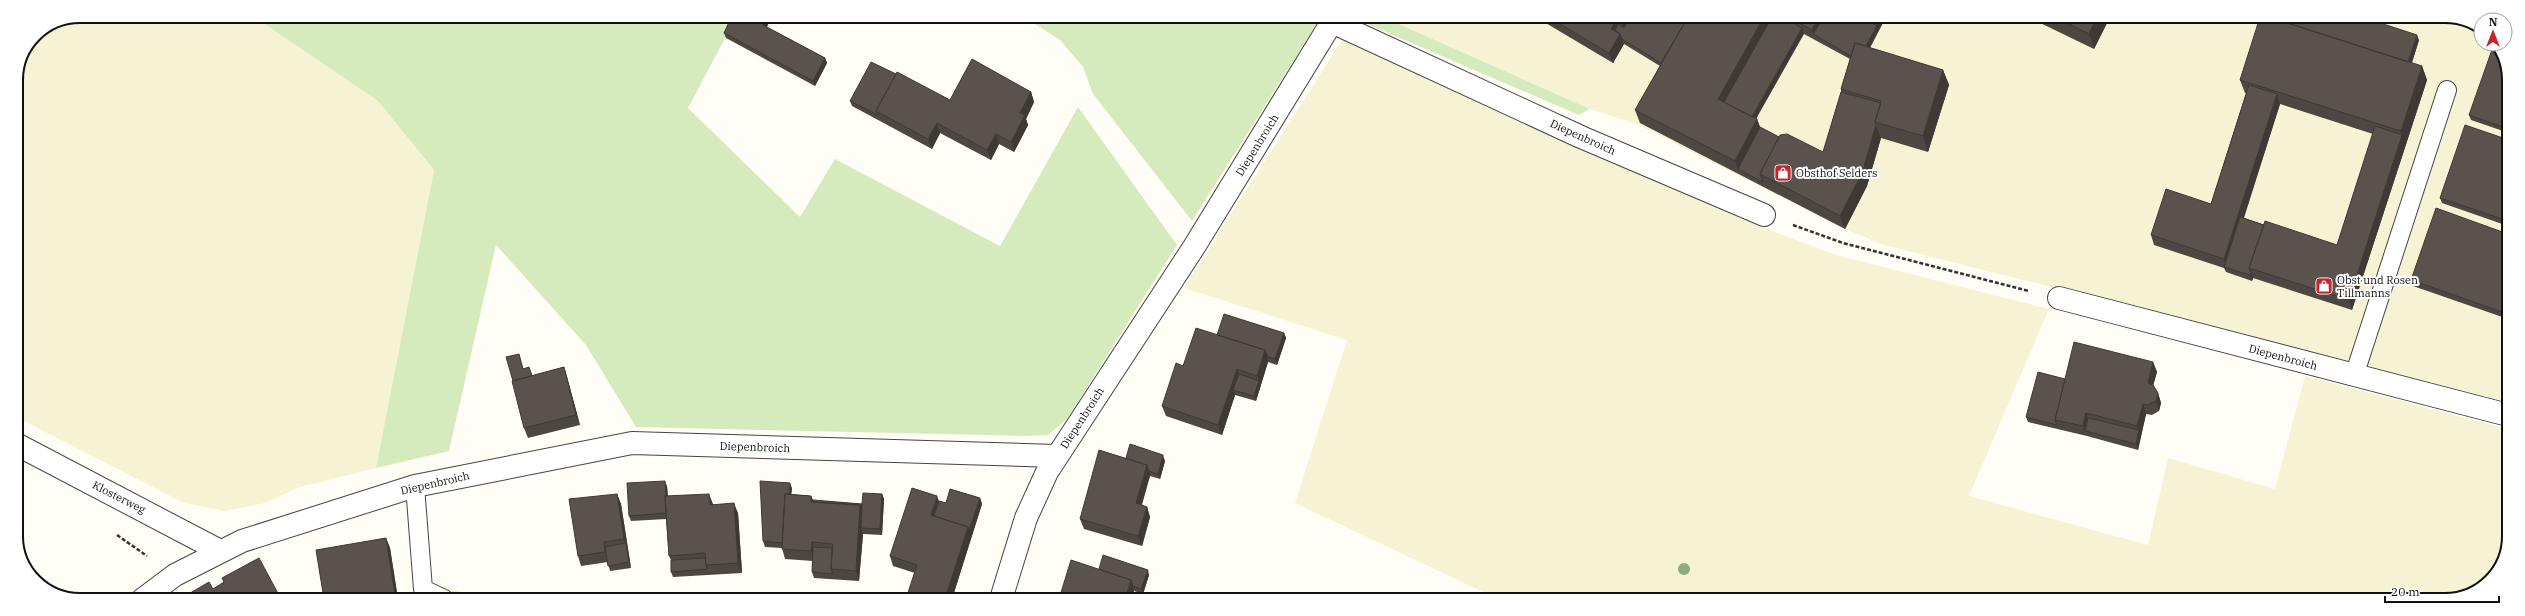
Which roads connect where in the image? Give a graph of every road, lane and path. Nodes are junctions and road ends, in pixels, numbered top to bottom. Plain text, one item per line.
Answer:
1 (1332, 23) edge
2 (1342, 23) edge
3 (2447, 90) dead end
4 (1764, 215) joint
5 (2059, 298) joint
6 (2354, 376) junction
7 (2502, 413) edge
8 (23, 448) edge
9 (1057, 456) junction
10 (415, 486) junction
11 (112, 531) dead end
12 (220, 551) junction
13 (174, 575) junction
14 (151, 593) edge
15 (431, 593) edge
16 (1003, 593) edge

1 - 9 street, Diepenbroich
2 - 4 street, Diepenbroich
3 - 6 lane
4 - 5 path
5 - 6 street, Diepenbroich
6 - 7 street, Diepenbroich
8 - 12 street, Klosterweg
9 - 10 street, Diepenbroich
9 - 16 street
10 - 12 street, Diepenbroich
10 - 15 lane
11 - 13 path
12 - 13 street, Diepenbroich
13 - 14 street, Diepenbroich

